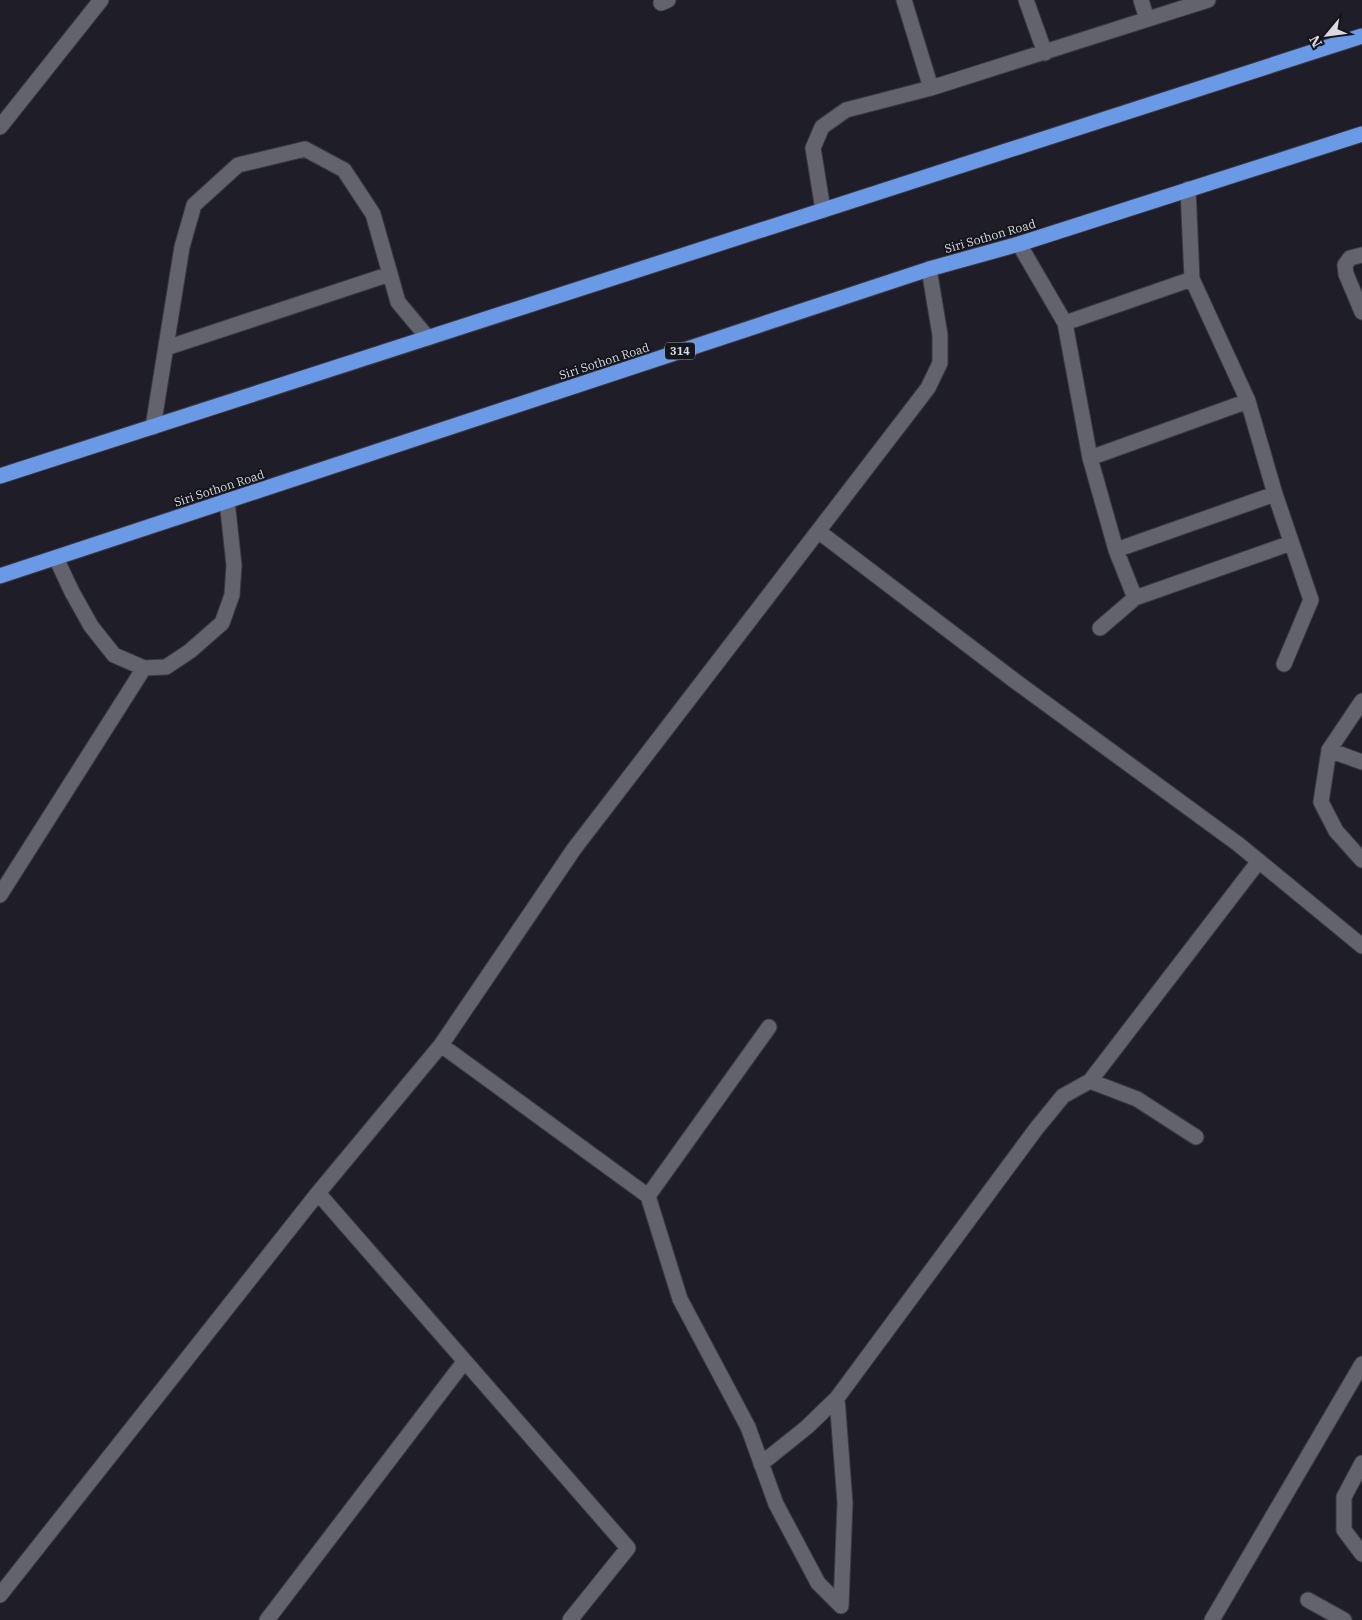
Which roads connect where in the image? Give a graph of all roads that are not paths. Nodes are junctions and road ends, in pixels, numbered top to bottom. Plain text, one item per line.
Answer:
1 (101, 0) edge
2 (904, 0) edge
3 (1026, 0) edge
4 (1141, 0) edge
5 (1208, 0) edge
6 (1147, 20) junction
7 (1362, 36) edge
8 (1044, 52) junction
9 (930, 88) junction
10 (0, 127) edge
11 (1362, 134) edge
12 (1188, 189) junction
13 (823, 210) junction
14 (1019, 244) junction
15 (1362, 254) edge
16 (929, 269) junction
17 (390, 274) junction
18 (1192, 279) junction
19 (1362, 312) edge
20 (1065, 323) junction
21 (428, 338) junction
22 (166, 348) junction
23 (1248, 401) junction
24 (153, 427) junction
25 (1090, 458) junction
26 (0, 476) edge
27 (1275, 494) junction
28 (227, 501) junction
29 (818, 531) junction
30 (1291, 543) junction
31 (1116, 550) junction
32 (56, 558) junction
33 (0, 576) edge
34 (1136, 598) junction
35 (1100, 628) dead end
36 (1284, 664) dead end
37 (144, 668) junction
38 (1362, 701) edge
39 (1329, 750) junction
40 (1362, 762) edge
41 (1362, 860) edge
42 (1260, 862) junction
43 (0, 895) edge
44 (1362, 946) edge
45 (770, 1027) dead end
46 (441, 1045) junction
47 (1090, 1081) junction
48 (1196, 1137) dead end
49 (318, 1192) junction
50 (648, 1196) junction
51 (464, 1362) junction
52 (1362, 1364) edge
53 (838, 1398) junction
54 (1362, 1463) edge
55 (761, 1464) junction
56 (1362, 1554) edge
57 (0, 1595) edge
58 (1308, 1600) dead end
59 (267, 1620) edge
60 (570, 1620) edge
61 (1212, 1620) edge
62 (1344, 1620) edge

1 - 10 street
2 - 9 street
3 - 8 street
4 - 6 street
5 - 6 street
6 - 8 street
7 - 13 highway
8 - 9 street
9 - 13 street
11 - 12 highway, Siri Sothon Road / 314
12 - 14 highway, Siri Sothon Road / 314
12 - 18 street
13 - 21 highway
14 - 16 highway, Siri Sothon Road / 314
14 - 20 street
15 - 19 street
16 - 28 highway, Siri Sothon Road / 314
16 - 29 street
17 - 21 street
17 - 22 street
17 - 22 street
18 - 20 street
18 - 23 street
20 - 25 street
21 - 24 highway
22 - 24 street
23 - 25 street
23 - 27 street
24 - 26 highway
25 - 31 street
27 - 30 street
27 - 31 street
28 - 32 highway, Siri Sothon Road / 314
28 - 37 street
29 - 42 street
29 - 46 street
30 - 34 street
30 - 36 street
31 - 34 street
32 - 33 highway, Siri Sothon Road / 314
32 - 37 street
34 - 35 street
37 - 43 street
38 - 39 street
39 - 40 street
39 - 41 street
42 - 44 street
42 - 47 street
45 - 50 street
46 - 49 street
46 - 50 street
47 - 48 street
47 - 53 street
49 - 51 street
49 - 57 street
50 - 55 street
51 - 59 street
51 - 60 street
52 - 61 street
53 - 55 street
53 - 55 street
54 - 56 street
58 - 62 street

